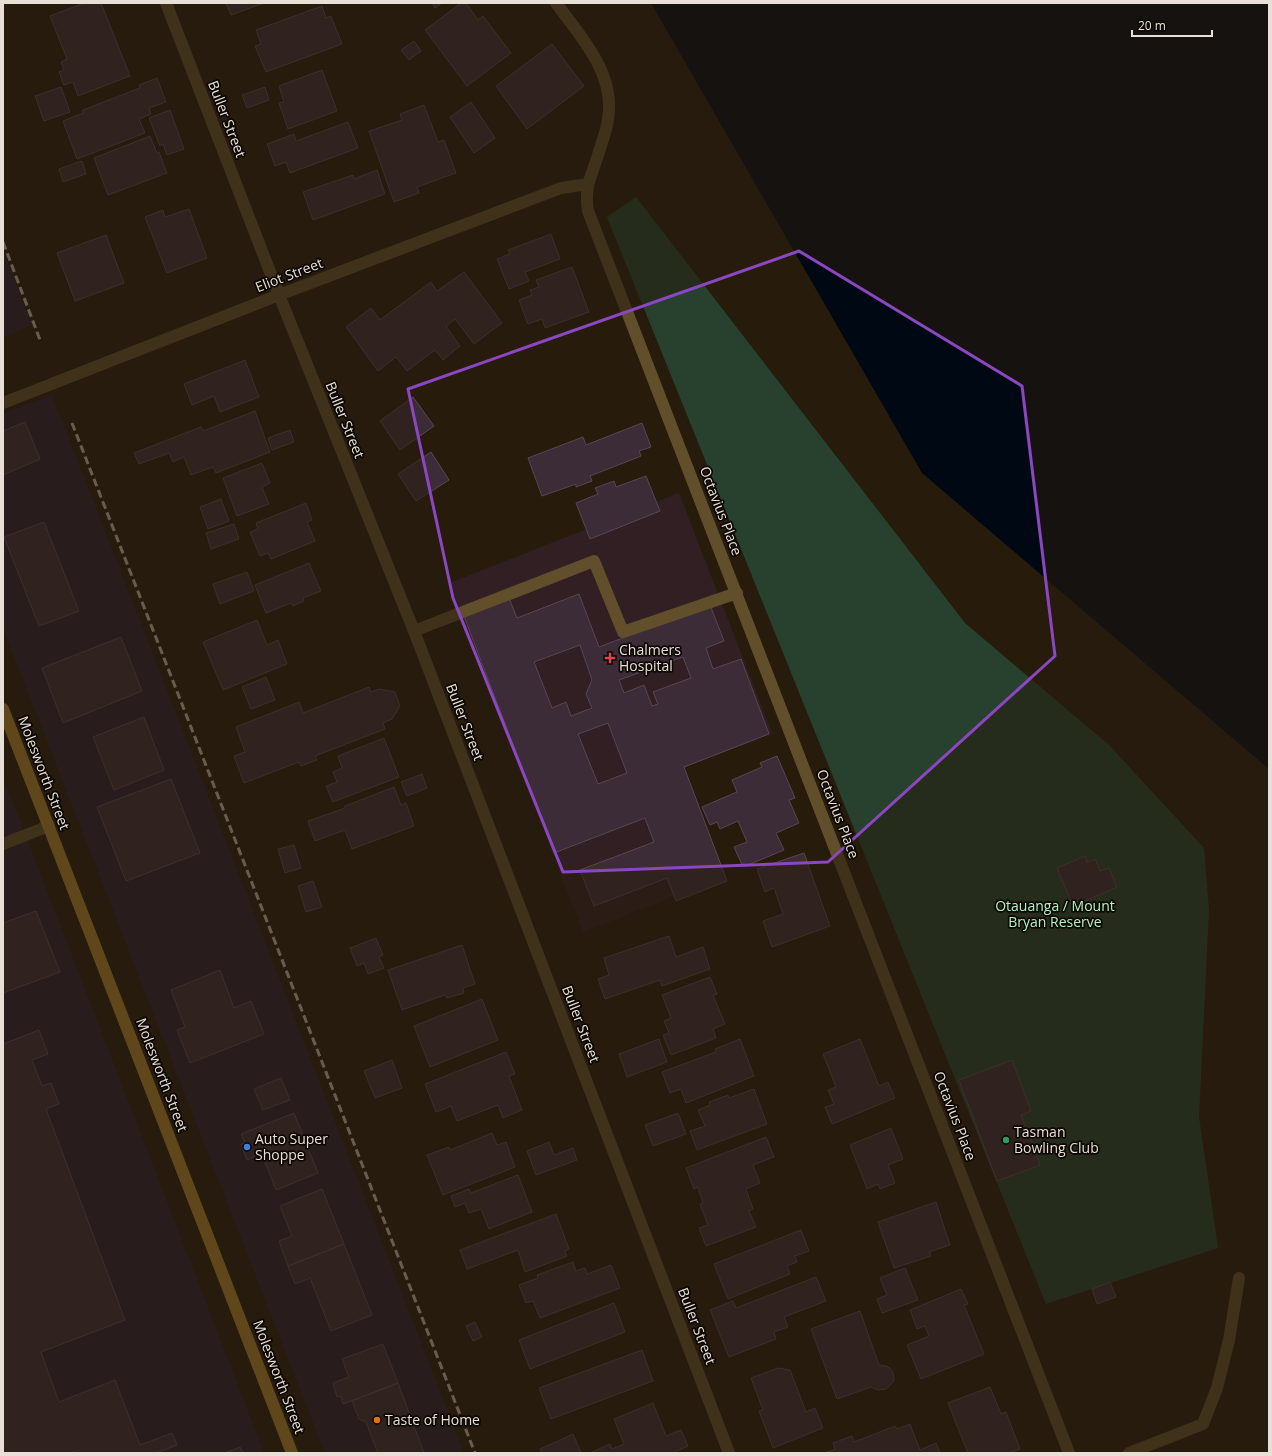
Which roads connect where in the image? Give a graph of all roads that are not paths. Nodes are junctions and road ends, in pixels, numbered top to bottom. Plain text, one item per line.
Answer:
1 (166, 3) edge
2 (556, 3) edge
3 (588, 184) junction
4 (278, 295) junction
5 (3, 403) edge
6 (736, 593) junction
7 (414, 631) junction
8 (3, 709) edge
9 (49, 826) junction
10 (3, 844) edge
11 (1239, 1278) dead end
12 (1145, 1450) edge
13 (292, 1453) edge
14 (729, 1453) edge
15 (1069, 1453) edge
16 (1129, 1453) edge

1 - 4 street, Buller Street
2 - 3 street, Octavius Place
3 - 4 street, Eliot Street
3 - 6 street, Octavius Place
4 - 5 street, Eliot Street
4 - 7 street, Buller Street
6 - 7 street
6 - 15 street, Octavius Place
7 - 14 street, Buller Street
8 - 9 main road, Molesworth Street
9 - 10 street
9 - 13 main road, Molesworth Street
11 - 12 street
12 - 16 street

